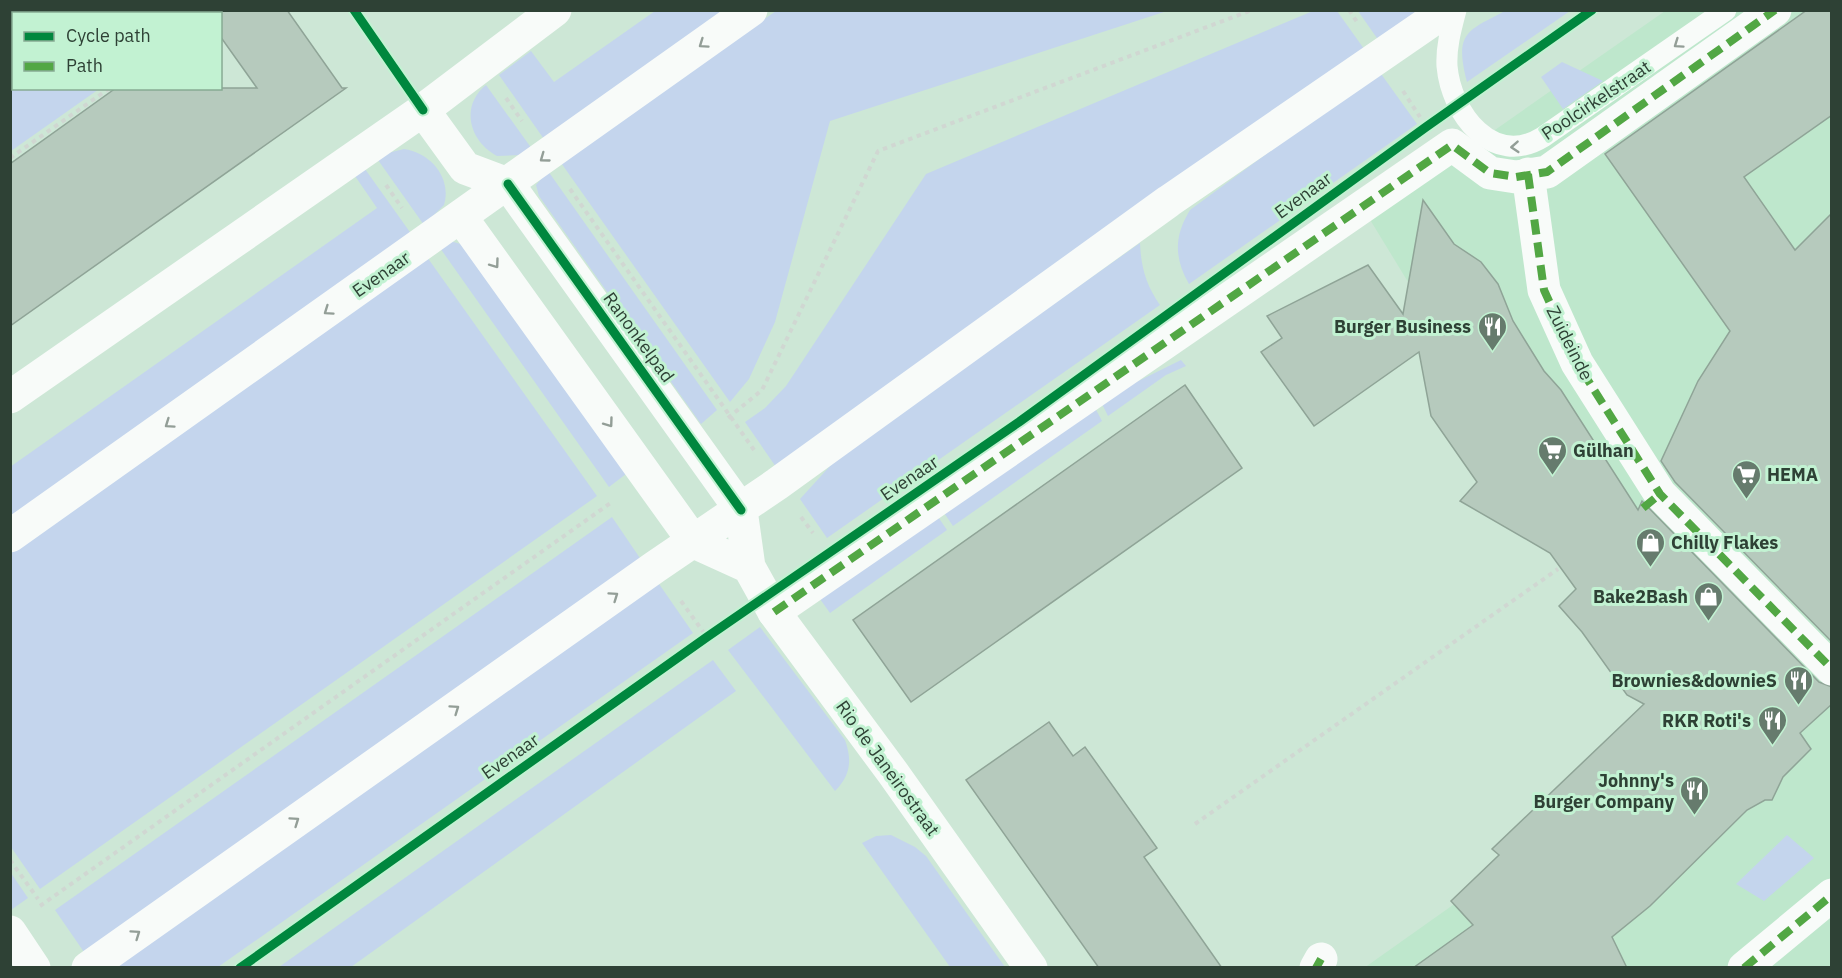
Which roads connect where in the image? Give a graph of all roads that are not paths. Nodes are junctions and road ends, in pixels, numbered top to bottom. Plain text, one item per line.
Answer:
1 (555, 10) edge
2 (751, 10) edge
3 (1447, 10) edge
4 (1456, 10) edge
5 (1726, 10) edge
6 (1775, 10) edge
7 (423, 110) junction
8 (465, 168) junction
9 (1527, 174) junction
10 (508, 184) junction
11 (461, 217) junction
12 (10, 397) edge
13 (741, 510) junction
14 (10, 536) edge
15 (694, 542) junction
16 (749, 567) junction
17 (769, 605) junction
18 (1832, 669) edge
19 (1832, 894) edge
20 (10, 932) edge
21 (34, 968) edge
22 (88, 968) edge
23 (1031, 968) edge
24 (1744, 968) edge

1 - 7 street
2 -> 10 street, Evenaar
3 - 13 street
5 -> 4 lane, Poolcirkelstraat
6 - 9 street, Poolcirkelstraat
7 - 8 street
7 - 12 street
8 - 10 street
8 - 11 street
9 - 17 street, Poolcirkelstraat
9 - 18 street, Zuideinde
10 - 11 street, Evenaar
10 - 13 street, Ranonkelpad
11 -> 14 street, Evenaar
11 -> 15 street
13 - 15 street
13 - 16 street, Rio de Janeirostraat
15 - 16 street
22 -> 15 street
16 - 17 street, Rio de Janeirostraat
17 - 23 street, Rio de Janeirostraat
19 - 24 street
20 - 21 street

